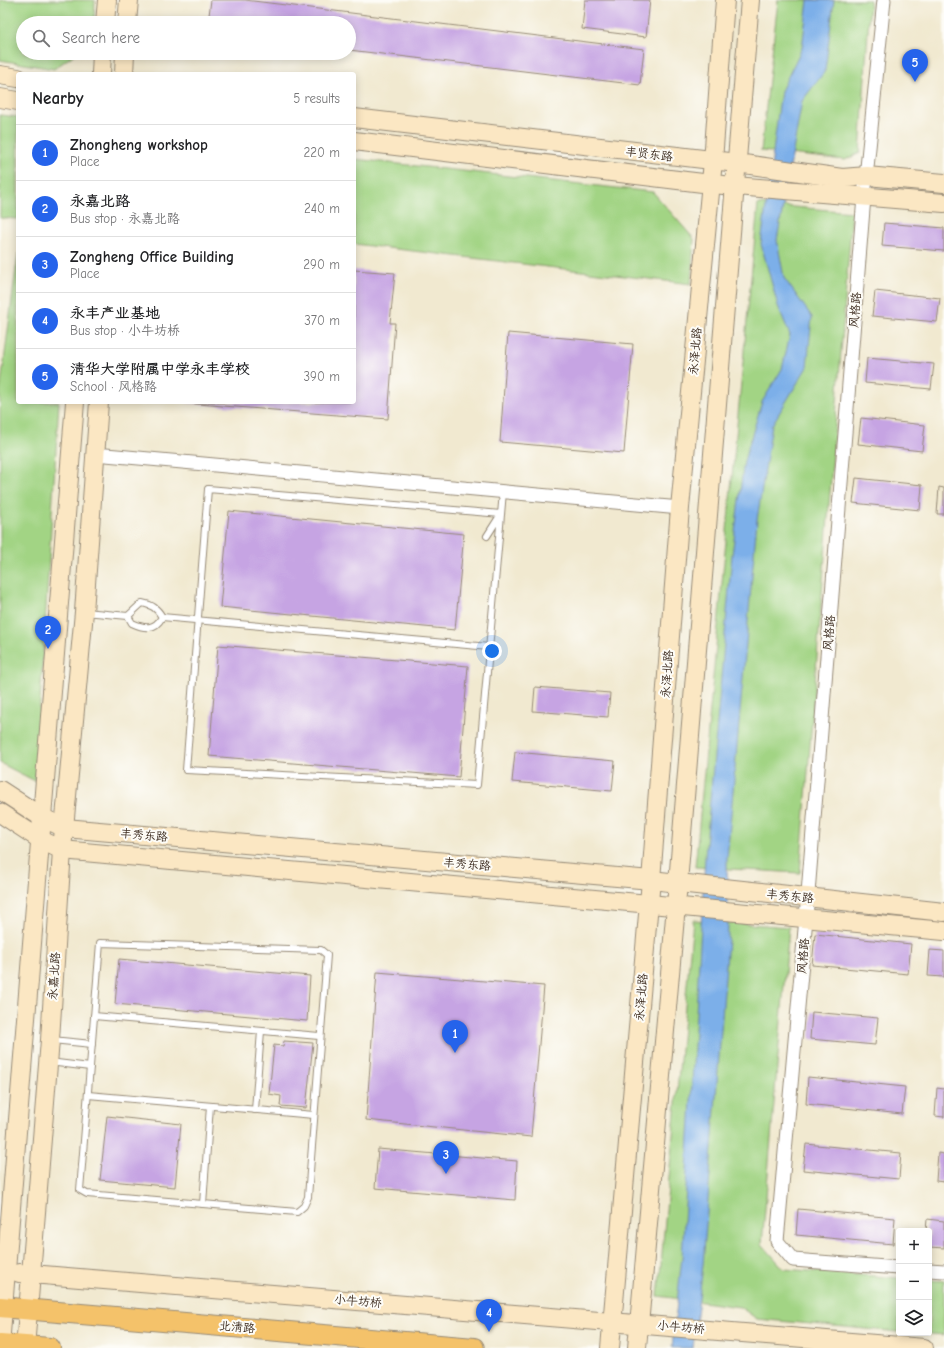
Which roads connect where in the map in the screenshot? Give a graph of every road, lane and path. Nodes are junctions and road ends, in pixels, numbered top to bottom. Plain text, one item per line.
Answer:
1 (107, 0) edge
2 (129, 0) edge
3 (725, 0) edge
4 (750, 0) edge
5 (884, 0) edge
6 (106, 16) edge
7 (128, 16) edge
8 (102, 60) edge
9 (125, 60) edge
10 (101, 72) edge
11 (124, 72) edge
12 (0, 75) edge
13 (16, 78) edge
14 (0, 98) edge
15 (16, 100) edge
16 (356, 118) edge
17 (356, 141) edge
18 (713, 161) junction
19 (738, 163) junction
20 (867, 176) junction
21 (944, 183) edge
22 (711, 184) junction
23 (736, 186) junction
24 (841, 186) junction
25 (864, 197) junction
26 (944, 203) edge
27 (75, 404) edge
28 (99, 404) edge
29 (95, 454) junction
30 (503, 492) junction
31 (680, 508) junction
32 (501, 514) junction
33 (487, 536) dead end
34 (84, 612) junction
35 (128, 616) junction
36 (162, 617) junction
37 (198, 620) junction
38 (489, 647) junction
39 (0, 790) edge
40 (0, 813) edge
41 (43, 818) junction
42 (65, 828) junction
43 (41, 840) junction
44 (62, 850) junction
45 (651, 880) junction
46 (678, 883) junction
47 (808, 898) junction
48 (649, 903) junction
49 (676, 906) junction
50 (944, 912) edge
51 (806, 918) junction
52 (944, 931) edge
53 (94, 1016) junction
54 (261, 1031) junction
55 (319, 1036) junction
56 (50, 1040) junction
57 (92, 1044) junction
58 (48, 1062) junction
59 (90, 1067) junction
60 (88, 1095) junction
61 (210, 1106) junction
62 (255, 1110) junction
63 (314, 1115) junction
64 (203, 1204) junction
65 (896, 1268) edge
66 (932, 1270) edge
67 (944, 1270) edge
68 (2, 1271) edge
69 (30, 1274) junction
70 (1, 1307) edge
71 (28, 1310) junction
72 (612, 1322) junction
73 (647, 1324) junction
74 (0, 1344) edge
75 (25, 1347) edge
76 (50, 1348) edge
77 (474, 1348) edge
78 (610, 1348) edge
79 (637, 1348) edge
80 (924, 1348) edge

1 - 6 street
2 - 7 street
3 - 18 street, 永泽北路
4 - 19 street
5 - 20 street, 风格路
8 - 10 street
9 - 11 street
12 - 13 street
14 - 15 street
16 - 18 street, 丰贤东路
17 - 22 street, 丰贤东路
18 - 19 street, 丰贤东路
18 - 22 street, 永泽北路
19 - 23 street
19 - 24 street, 丰贤东路
20 - 21 street, 丰贤东路
20 - 24 street, 丰贤东路
20 - 25 street, 风格路
22 - 23 street, 丰贤东路
22 - 31 street, 永泽北路
23 - 24 street, 丰贤东路
23 - 46 street
24 - 25 street, 丰贤东路
25 - 26 street, 丰贤东路
25 - 47 street, 风格路
27 - 41 street, 永嘉北路
28 - 29 street, 永嘉北路
29 - 30 street
29 - 34 street, 永嘉北路
30 - 31 street
30 - 32 lane
31 - 45 street, 永泽北路
32 - 33 lane
32 - 37 lane
32 - 38 lane
34 - 35 lane
34 - 42 street, 永嘉北路
35 - 36 lane
35 - 36 lane
36 - 37 lane
37 - 38 lane
37 - 38 lane
39 - 41 street, 丰秀东路
40 - 43 street, 丰秀东路
41 - 42 street, 丰秀东路
41 - 43 street, 永嘉北路
42 - 44 street, 永嘉北路
42 - 45 street, 丰秀东路
43 - 44 street, 丰秀东路
43 - 68 street, 永嘉北路
44 - 48 street, 丰秀东路
44 - 56 street, 永嘉北路
45 - 46 street, 丰秀东路
45 - 48 street, 永泽北路
46 - 47 street, 丰秀东路
46 - 49 street
47 - 50 street, 丰秀东路
47 - 51 street, 风格路
48 - 49 street, 丰秀东路
48 - 72 street, 永泽北路
49 - 51 street, 丰秀东路
49 - 73 street
51 - 52 street, 丰秀东路
51 - 65 street, 风格路
53 - 54 lane
53 - 55 lane
53 - 57 lane
54 - 55 lane
54 - 62 lane
55 - 63 lane
56 - 57 lane
56 - 58 street, 永嘉北路
57 - 59 lane
58 - 59 lane
58 - 69 street, 永嘉北路
59 - 60 lane
60 - 61 lane
60 - 64 lane
61 - 62 lane
61 - 64 lane
62 - 63 lane
63 - 64 lane
66 - 67 street
68 - 69 street, 小牛坊桥
68 - 70 street, 永嘉北路
69 - 71 street, 永嘉北路
69 - 72 street, 小牛坊桥
70 - 71 main road, 北清路
70 - 74 street, 永嘉北路
71 - 75 street, 永嘉北路
71 - 77 main road, 北清路
72 - 73 street, 小牛坊桥
72 - 78 street, 永泽北路
73 - 79 street
73 - 80 street, 小牛坊桥
74 - 75 main road
75 - 76 main road

